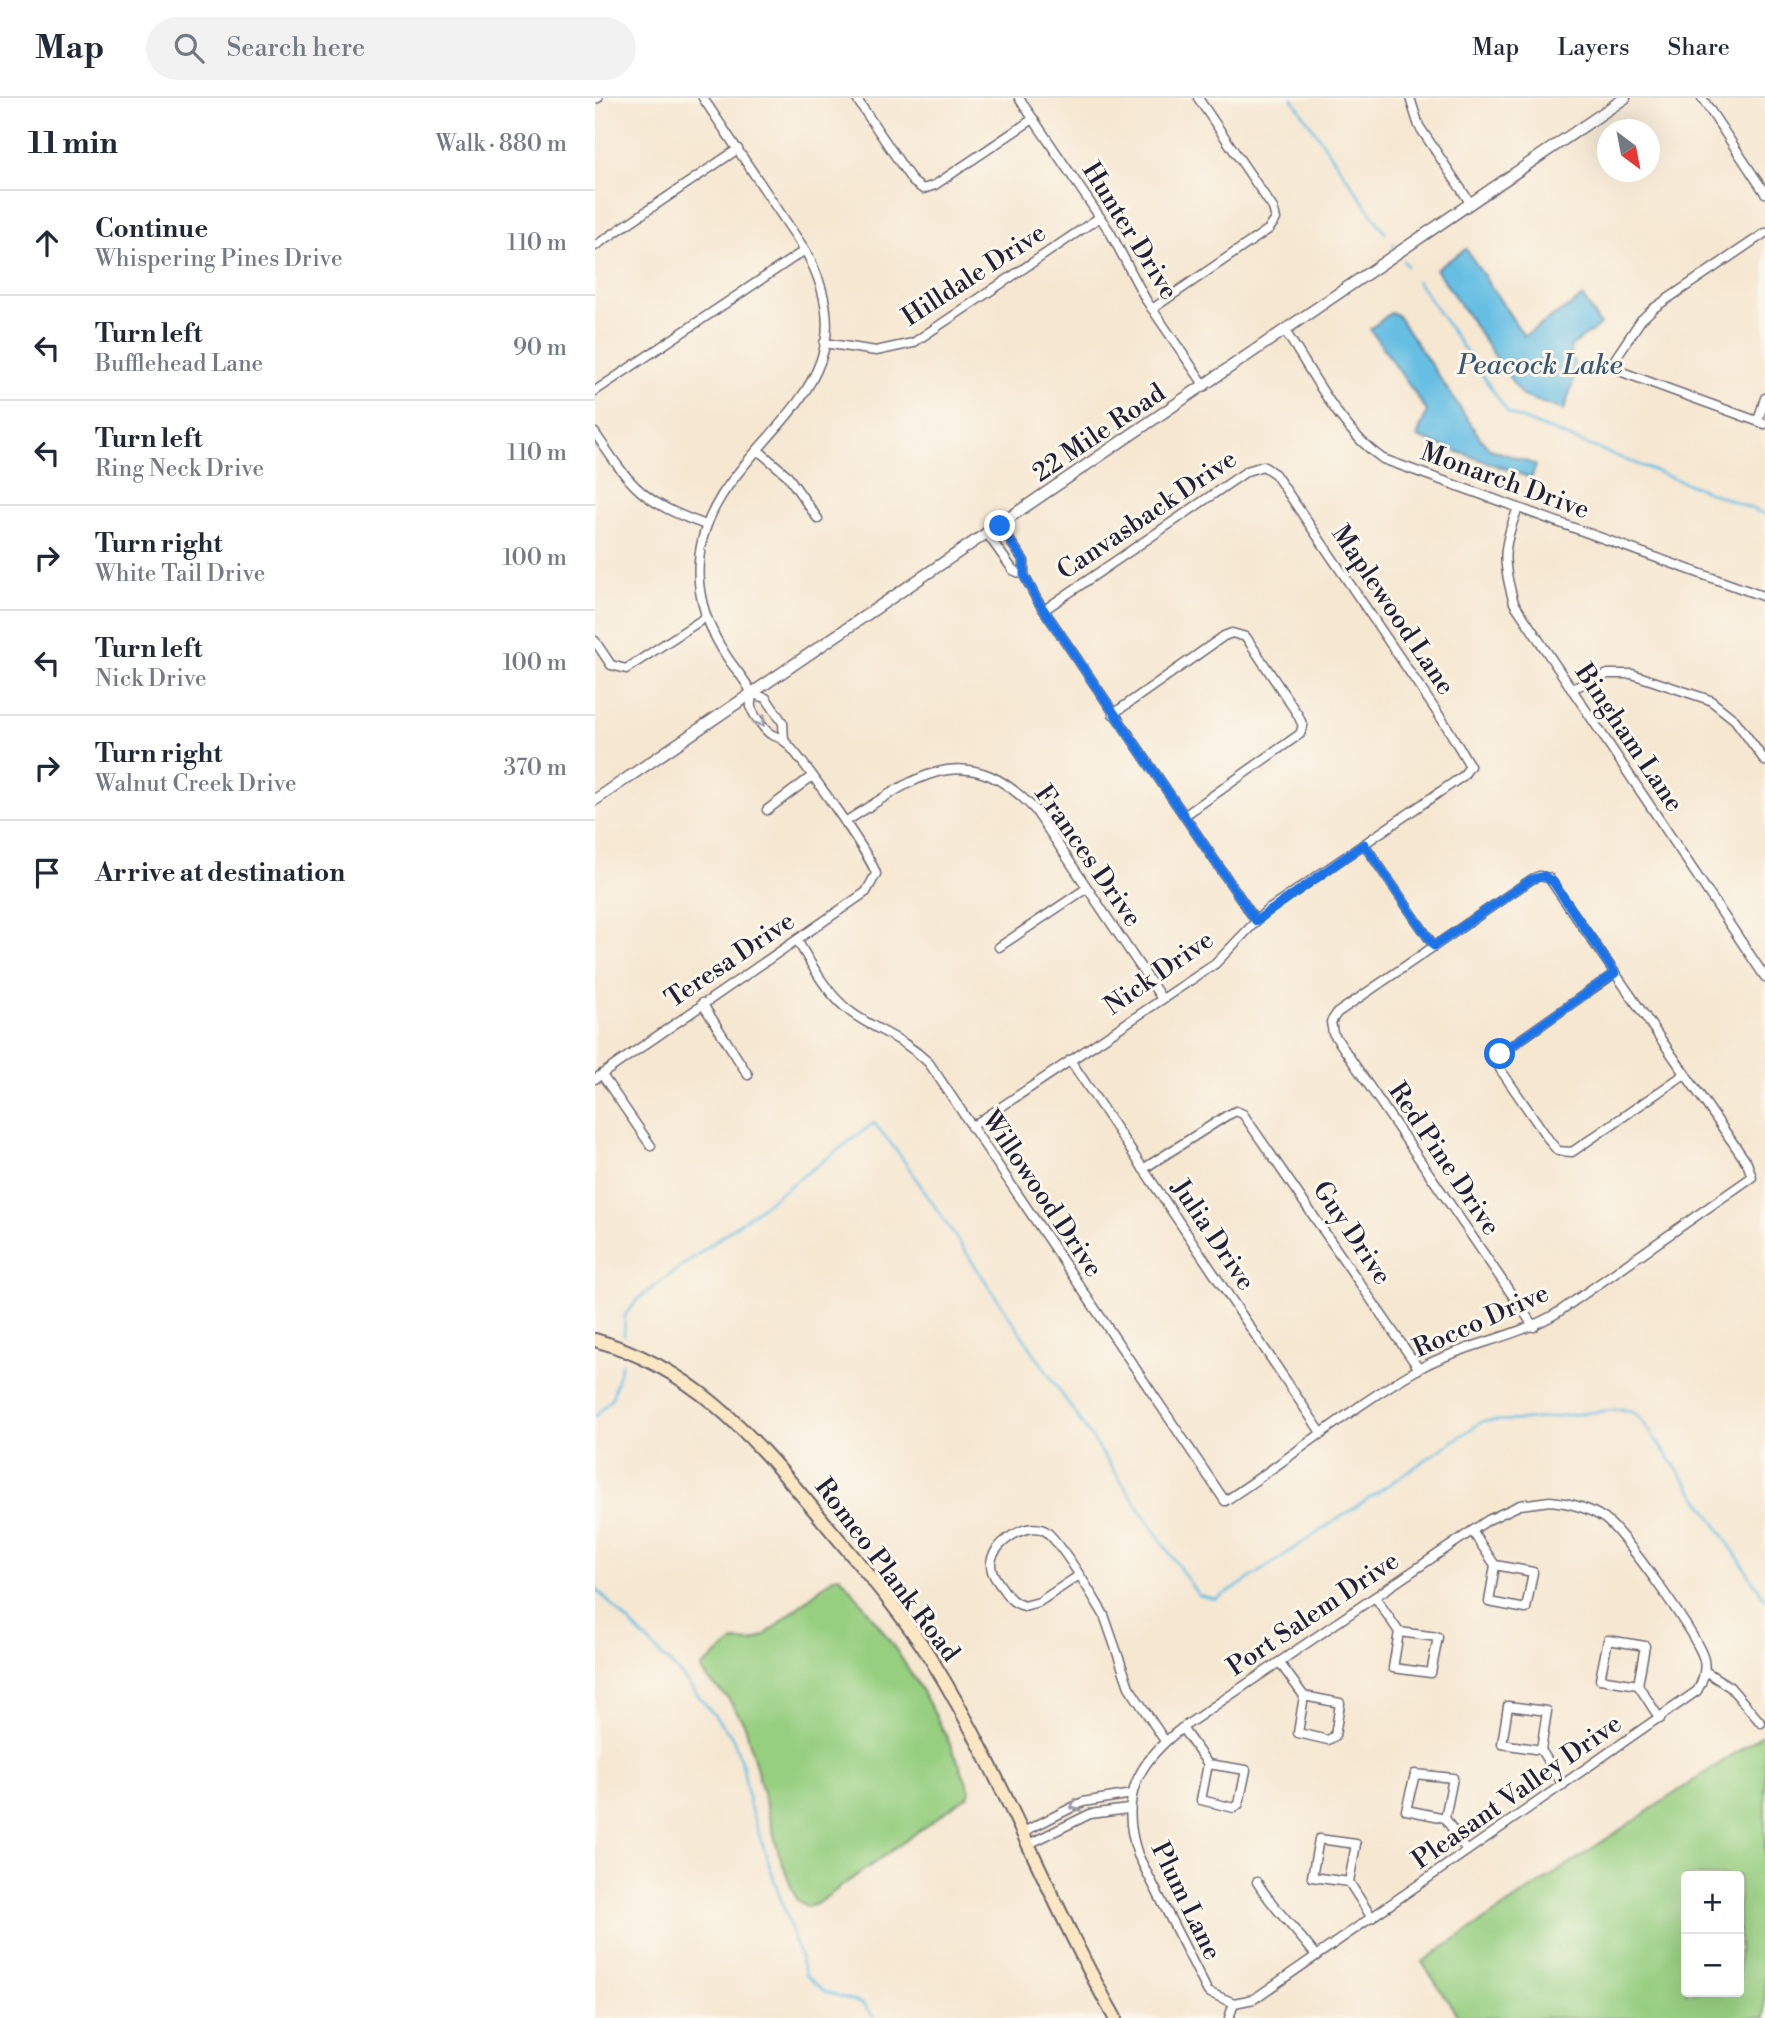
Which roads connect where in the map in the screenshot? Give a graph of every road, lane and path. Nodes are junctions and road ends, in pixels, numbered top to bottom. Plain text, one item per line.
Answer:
1 (703, 98) edge
2 (856, 98) edge
3 (1019, 98) edge
4 (1198, 98) edge
5 (1410, 98) edge
6 (1625, 98) edge
7 (1702, 98) edge
8 (1033, 119) junction
9 (738, 149) junction
10 (1765, 193) edge
11 (1471, 204) junction
12 (1100, 217) junction
13 (1765, 233) edge
14 (595, 246) edge
15 (805, 250) junction
16 (1152, 309) junction
17 (1285, 331) junction
18 (824, 343) junction
19 (1205, 386) junction
20 (595, 391) edge
21 (1765, 398) edge
22 (1761, 423) edge
23 (595, 433) edge
24 (759, 451) junction
25 (1275, 474) joint
26 (1518, 508) junction
27 (818, 519) dead end
28 (706, 525) junction
29 (1000, 526) junction
30 (988, 534) junction
31 (1024, 575) junction
32 (1765, 597) edge
33 (1044, 610) junction
34 (706, 617) junction
35 (595, 641) edge
36 (1571, 688) junction
37 (753, 694) junction
38 (1113, 714) junction
39 (785, 740) junction
40 (1764, 757) edge
41 (1467, 772) joint
42 (811, 777) junction
43 (595, 800) edge
44 (767, 810) dead end
45 (1184, 816) junction
46 (845, 822) junction
47 (1364, 844) junction
48 (1087, 888) junction
49 (1256, 921) junction
50 (797, 940) junction
51 (1434, 946) junction
52 (999, 947) dead end
53 (1615, 973) junction
54 (1765, 977) edge
55 (1162, 999) junction
56 (702, 1003) junction
57 (1070, 1060) junction
58 (1685, 1073) junction
59 (748, 1075) dead end
60 (599, 1077) edge
61 (971, 1127) junction
62 (650, 1146) dead end
63 (1143, 1169) junction
64 (1534, 1326) junction
65 (595, 1340) edge
66 (1419, 1369) junction
67 (1322, 1434) junction
68 (1225, 1501) joint
69 (1472, 1531) junction
70 (1495, 1565) junction
71 (1078, 1576) junction
72 (1375, 1597) junction
73 (1399, 1632) junction
74 (1279, 1662) junction
75 (1705, 1671) junction
76 (1638, 1685) junction
77 (1304, 1696) junction
78 (1660, 1719) junction
79 (1761, 1723) dead end
80 (1182, 1728) junction
81 (1165, 1741) junction
82 (1541, 1750) junction
83 (1208, 1764) junction
84 (1563, 1785) junction
85 (1132, 1794) junction
86 (1128, 1809) junction
87 (1445, 1818) junction
88 (1021, 1833) junction
89 (1027, 1845) junction
90 (1467, 1851) junction
91 (1257, 1882) dead end
92 (1349, 1882) junction
93 (1372, 1918) junction
94 (1316, 1956) junction
95 (1234, 2003) junction
96 (1115, 2018) edge
97 (1230, 2018) edge

1 - 9 street
2 - 8 street
3 - 8 street, Hunter Drive
4 - 16 street
5 - 11 street
6 - 11 street, 22 Mile Road
7 - 10 street
8 - 12 street, Hunter Drive
9 - 14 street
9 - 15 street
11 - 17 street, 22 Mile Road
12 - 16 street, Hunter Drive
12 - 18 street, Hilldale Drive
13 - 22 street
15 - 18 street
15 - 20 street
16 - 19 street, Hunter Drive
17 - 19 street, 22 Mile Road
17 - 26 street, Monarch Drive
18 - 24 street
19 - 29 street, 22 Mile Road
21 - 22 street
23 - 28 street
24 - 27 street
24 - 28 street
25 - 33 street, Canvasback Drive
25 - 41 street, Maplewood Lane
26 - 32 street, Monarch Drive
26 - 36 street, Bingham Lane
28 - 34 street
29 - 30 street, 22 Mile Road
29 - 31 street
30 - 31 street
30 - 37 street, 22 Mile Road
31 - 33 street
33 - 38 street
34 - 35 street
34 - 37 street
36 - 40 street
36 - 54 street, Bingham Lane
37 - 39 street
37 -> 39 street
37 - 43 street, 22 Mile Road
38 - 45 street
38 - 45 street
39 - 42 street
41 - 47 street, Nick Drive
42 - 44 street
42 - 46 street
45 - 49 street
46 - 48 street, Frances Drive
46 - 50 street, Teresa Drive
47 - 49 street, Nick Drive
47 - 51 street
48 - 52 street
48 - 55 street, Frances Drive
49 - 55 street, Nick Drive
50 - 56 street, Teresa Drive
50 - 61 street, Willowood Drive
51 - 53 street
51 - 64 street, Red Pine Drive
53 - 58 street
53 - 58 street
55 - 57 street, Nick Drive
56 - 59 street
56 - 60 street, Teresa Drive
57 - 61 street, Nick Drive
57 - 63 street, Julia Drive
58 - 64 street, Rocco Drive
60 - 62 street
61 - 68 street, Willowood Drive
63 - 66 street, Guy Drive
63 - 67 street, Julia Drive
64 - 66 street, Rocco Drive
65 - 88 main road, Romeo Plank Road
66 - 67 street, Rocco Drive
67 - 68 street, Rocco Drive
69 - 70 street
69 - 72 street, Port Salem Drive
69 - 75 street, Port Salem Drive
70 - 70 street
71 - 71 street
71 - 81 street
72 - 73 street
72 - 74 street, Port Salem Drive
73 - 73 street
74 - 77 street
74 - 80 street, Port Salem Drive
75 - 78 street, Pleasant Valley Drive
75 - 79 street
76 - 76 street
76 - 78 street
77 - 77 street
78 - 84 street, Pleasant Valley Drive
80 - 81 street, Port Salem Drive
80 - 83 street
81 - 85 street, Port Salem Drive
82 - 82 street
82 - 84 street
83 - 83 street
84 - 90 street, Pleasant Valley Drive
85 - 86 street, Port Salem Drive
85 -> 88 street
86 - 89 street
86 - 95 street, Plum Lane
87 - 87 street
87 - 90 street
88 - 89 main road, Romeo Plank Road
89 - 96 main road, Romeo Plank Road
90 - 93 street, Pleasant Valley Drive
91 - 94 street
92 - 92 street
92 - 93 street
93 - 94 street, Pleasant Valley Drive
94 - 95 street, Pleasant Valley Drive
95 - 97 street

